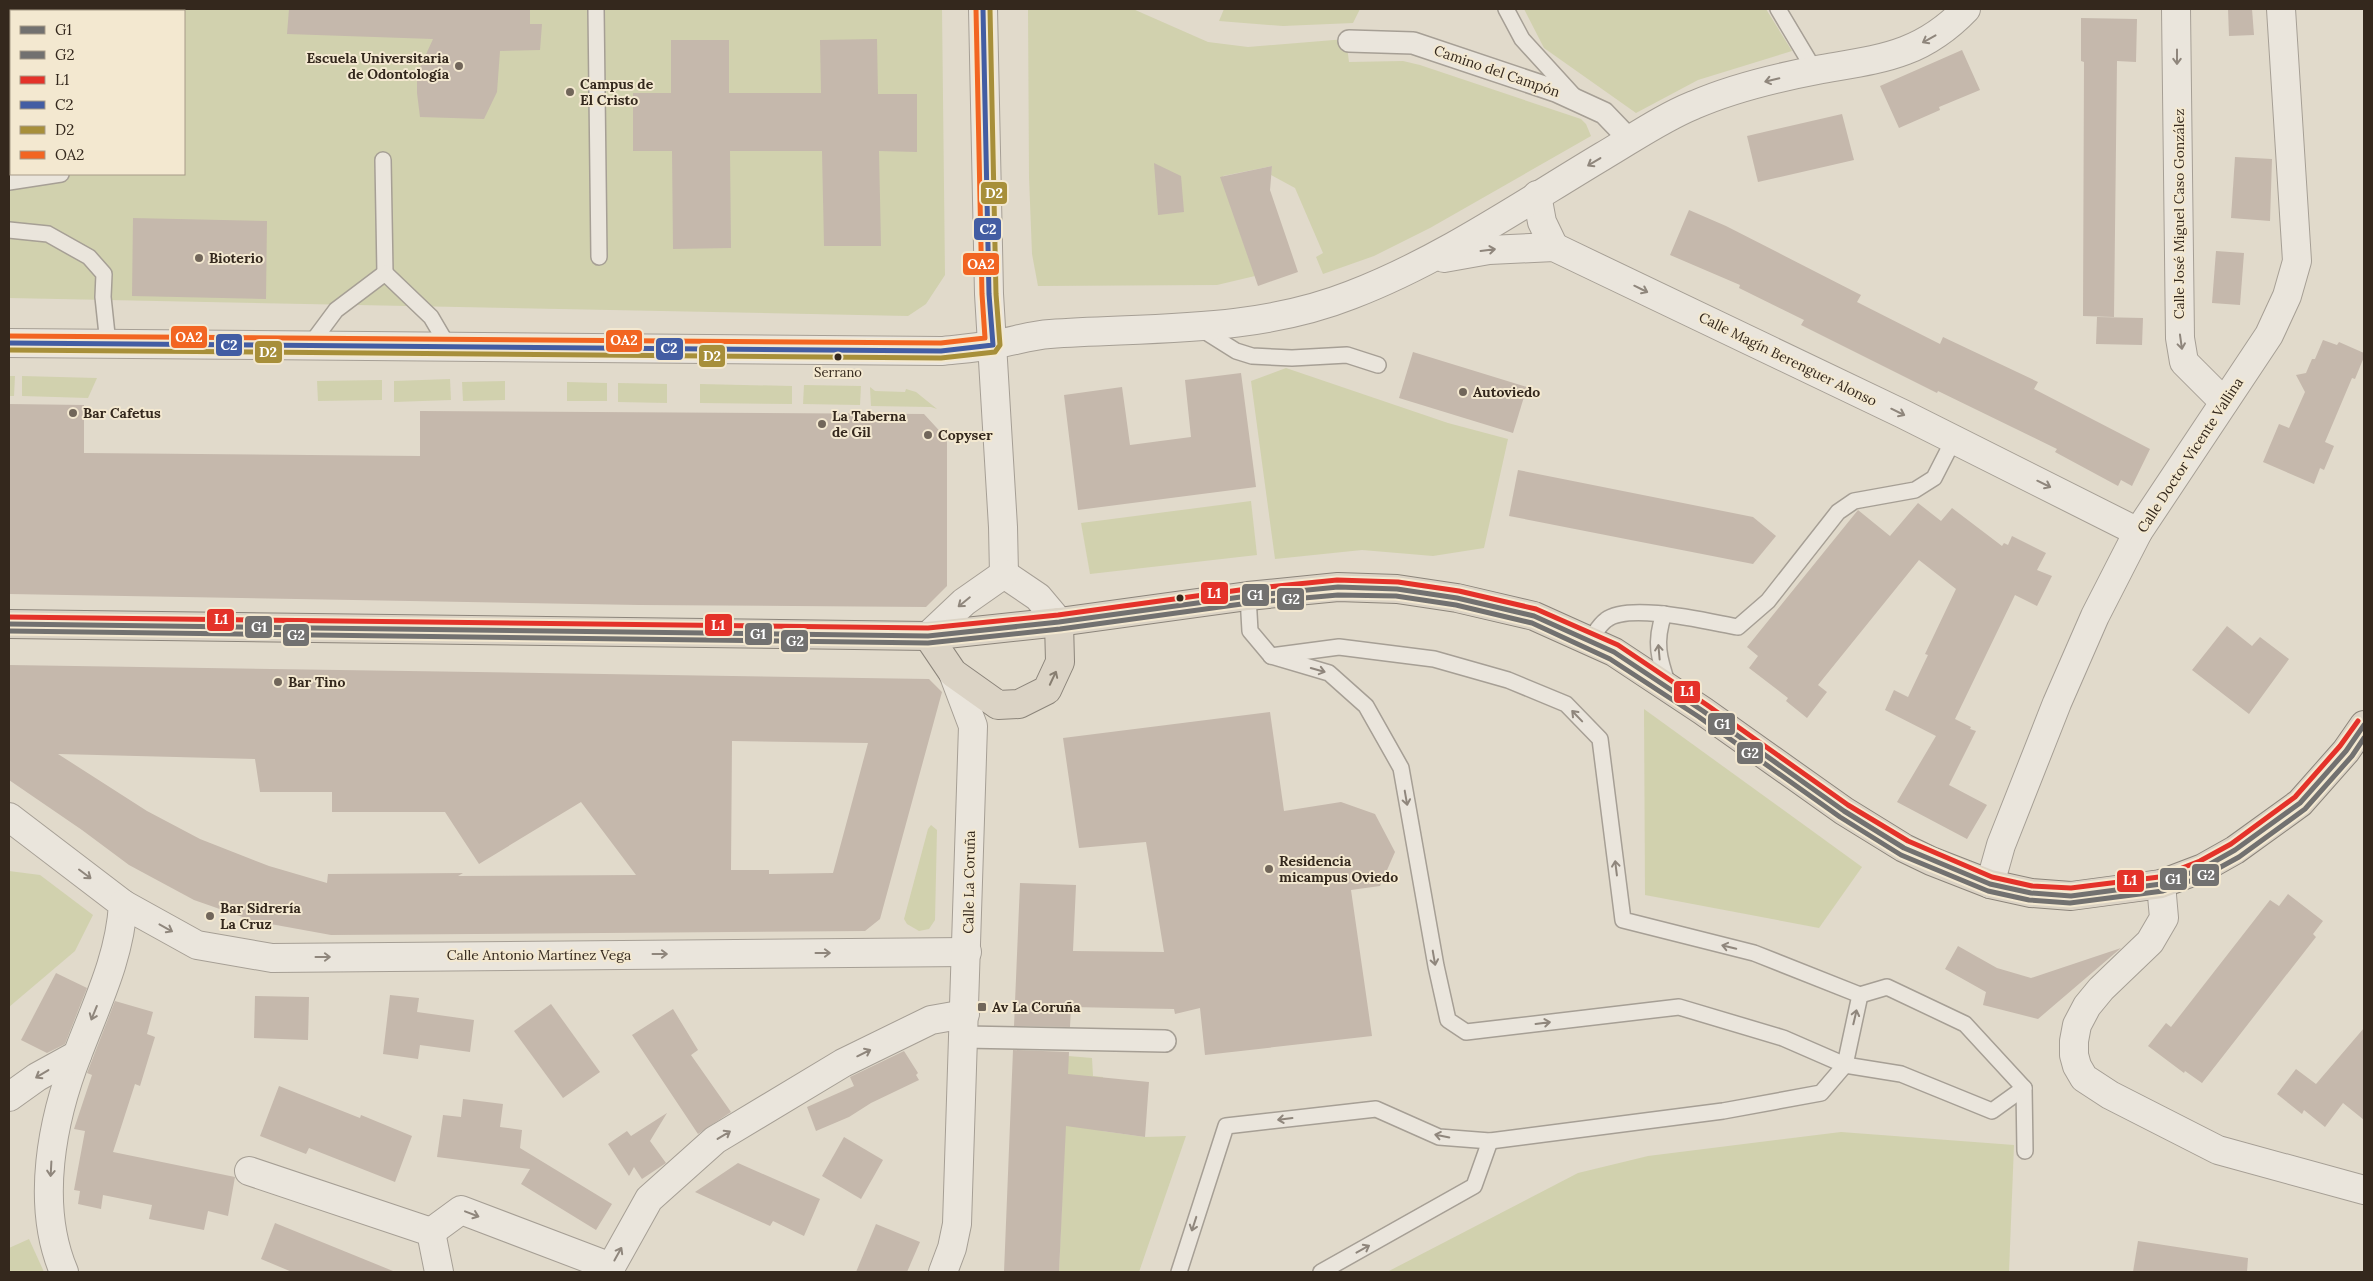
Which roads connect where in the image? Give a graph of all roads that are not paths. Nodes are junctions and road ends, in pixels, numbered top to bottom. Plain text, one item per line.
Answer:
1 (596, 9) edge
2 (983, 9) edge
3 (1506, 9) edge
4 (1778, 9) edge
5 (1966, 9) edge
6 (2176, 9) edge
7 (2281, 9) edge
8 (1349, 41) dead end
9 (1815, 71) junction
10 (1578, 101) junction
11 (1630, 140) junction
12 (383, 160) dead end
13 (54, 175) edge
14 (9, 182) edge
15 (1537, 195) junction
16 (9, 230) edge
17 (1554, 247) junction
18 (599, 257) dead end
19 (1423, 262) junction
20 (385, 273) junction
21 (1198, 326) junction
22 (9, 342) edge
23 (108, 344) junction
24 (310, 345) junction
25 (993, 345) junction
26 (448, 346) junction
27 (1378, 365) dead end
28 (2224, 402) junction
29 (1954, 439) junction
30 (2138, 532) junction
31 (1004, 574) junction
32 (1248, 596) junction
33 (1664, 614) junction
34 (1059, 622) junction
35 (9, 624) edge
36 (928, 636) junction
37 (1589, 641) junction
38 (1272, 656) junction
39 (953, 673) junction
40 (1670, 689) junction
41 (998, 705) junction
42 (2364, 725) edge
43 (973, 726) junction
44 (9, 817) edge
45 (9, 843) edge
46 (46, 845) junction
47 (1990, 884) junction
48 (2161, 884) junction
49 (123, 904) junction
50 (968, 952) junction
51 (1860, 995) junction
52 (965, 1026) junction
53 (1165, 1041) dead end
54 (77, 1055) junction
55 (1844, 1065) junction
56 (2024, 1088) junction
57 (9, 1097) edge
58 (1490, 1140) junction
59 (2025, 1151) dead end
60 (249, 1171) dead end
61 (2364, 1190) edge
62 (431, 1232) junction
63 (64, 1272) edge
64 (439, 1272) edge
65 (943, 1272) edge
66 (1178, 1272) edge
67 (1321, 1272) edge

1 - 18 lane
2 - 25 street
3 - 10 lane
4 - 9 lane
5 -> 9 street
6 -> 28 street, Calle José Miguel Caso González
7 - 28 street, Calle Doctor Vicente Vallina
8 - 10 street, Camino del Campón
9 -> 11 street
10 - 11 street, Camino del Campón
11 -> 15 street
12 - 20 lane
13 - 14 lane
15 - 17 street
15 - 19 street
16 - 23 lane
19 -> 17 street, Calle Magín Berenguer Alonso
17 -> 29 street, Calle Magín Berenguer Alonso
19 - 21 street
20 - 24 lane
20 - 26 lane
21 - 25 street
21 - 27 lane
22 - 23 street
23 - 24 street
24 - 26 street
25 - 26 street
25 - 31 street
28 - 30 street, Calle Doctor Vicente Vallina
29 -> 30 street, Calle Magín Berenguer Alonso
29 - 33 lane
30 - 47 street, Calle Doctor Vicente Vallina
31 - 34 street
31 -> 36 street
32 - 34 highway
32 - 37 highway
32 - 38 lane
33 - 37 lane
40 -> 33 lane
34 - 36 highway
41 -> 34 highway
35 - 36 highway
36 - 39 highway
37 - 40 highway
51 -> 38 lane
38 -> 55 lane
39 - 41 highway
39 - 43 street, Calle La Coruña
40 - 47 highway
41 - 43 street
42 - 48 highway
43 - 50 street, Calle La Coruña
44 - 46 street, Calle Antonio Martínez Vega
45 - 46 street
46 -> 49 street, Calle Antonio Martínez Vega
47 - 48 highway
48 - 61 street
49 -> 50 street, Calle Antonio Martínez Vega
49 -> 54 street
50 - 52 street, Calle La Coruña
55 -> 51 lane
51 - 56 lane
52 - 53 street
62 -> 52 street
52 - 65 street, Calle La Coruña
54 -> 57 street
54 -> 63 street
55 - 56 lane
55 - 58 lane
56 - 59 lane
58 -> 66 lane
67 -> 58 lane
60 - 62 street
62 - 64 street

